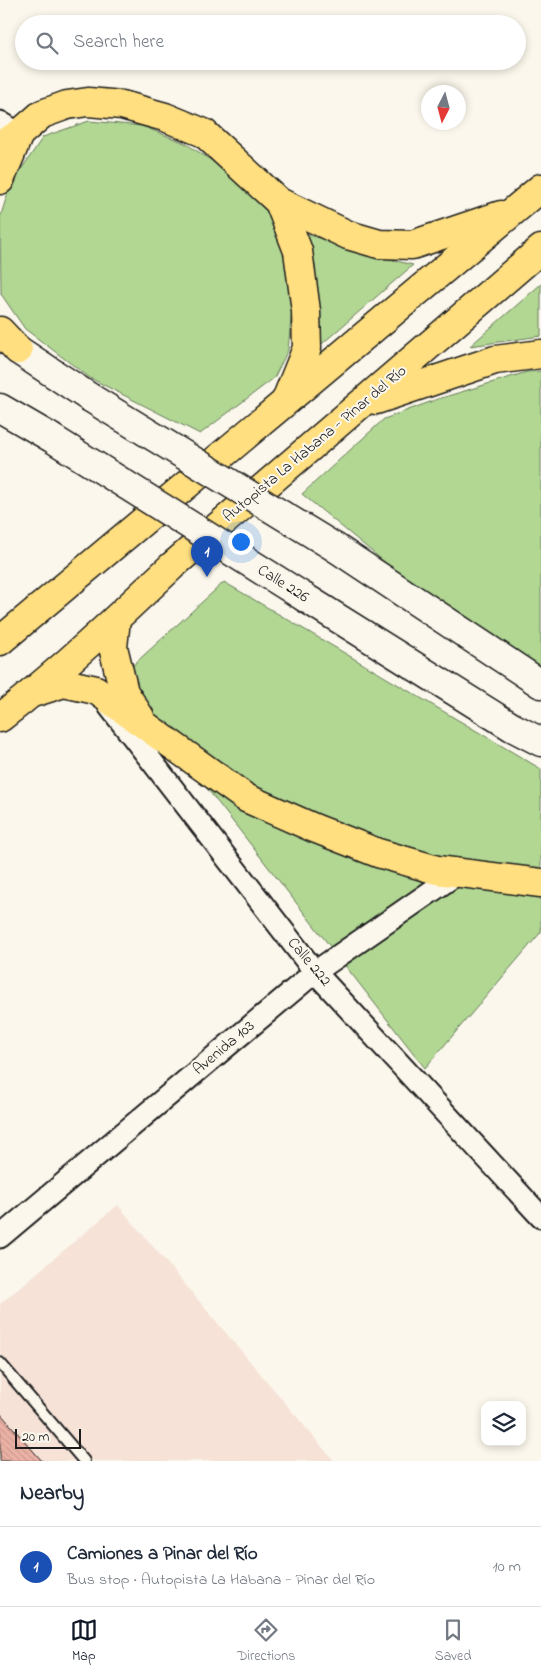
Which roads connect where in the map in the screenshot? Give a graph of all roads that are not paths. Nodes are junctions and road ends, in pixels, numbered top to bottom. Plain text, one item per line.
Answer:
1 (6, 134) edge
2 (0, 180) edge
3 (541, 188) edge
4 (279, 202) junction
5 (514, 211) junction
6 (541, 249) edge
7 (9, 341) edge
8 (541, 354) edge
9 (285, 402) junction
10 (363, 404) junction
11 (0, 408) edge
12 (116, 619) junction
13 (0, 641) edge
14 (541, 684) edge
15 (96, 690) junction
16 (32, 693) junction
17 (0, 718) edge
18 (147, 726) junction
19 (541, 742) edge
20 (458, 873) junction
21 (541, 883) edge
22 (315, 972) junction
23 (541, 1217) edge
24 (0, 1237) edge
25 (0, 1363) edge
26 (84, 1461) edge

1 - 2 highway
1 - 4 highway
3 - 5 highway
4 - 5 highway
4 - 9 highway
5 - 9 highway
6 - 10 highway, Autopista La Habana - Pinar del Río
7 - 14 main road, bridge
8 - 10 highway
9 - 13 highway
10 - 12 highway, Autopista La Habana - Pinar del Río
11 - 19 main road, Calle 226, bridge
12 - 16 highway, Autopista La Habana - Pinar del Río
12 - 18 highway
15 - 16 highway
15 - 18 highway
15 - 22 street, Calle 222
16 - 17 highway, Autopista La Habana - Pinar del Río
18 - 20 highway
20 - 21 highway
20 - 22 street, Avenida 103
22 - 23 street, Calle 222
22 - 24 street, Avenida 103
25 - 26 lane

